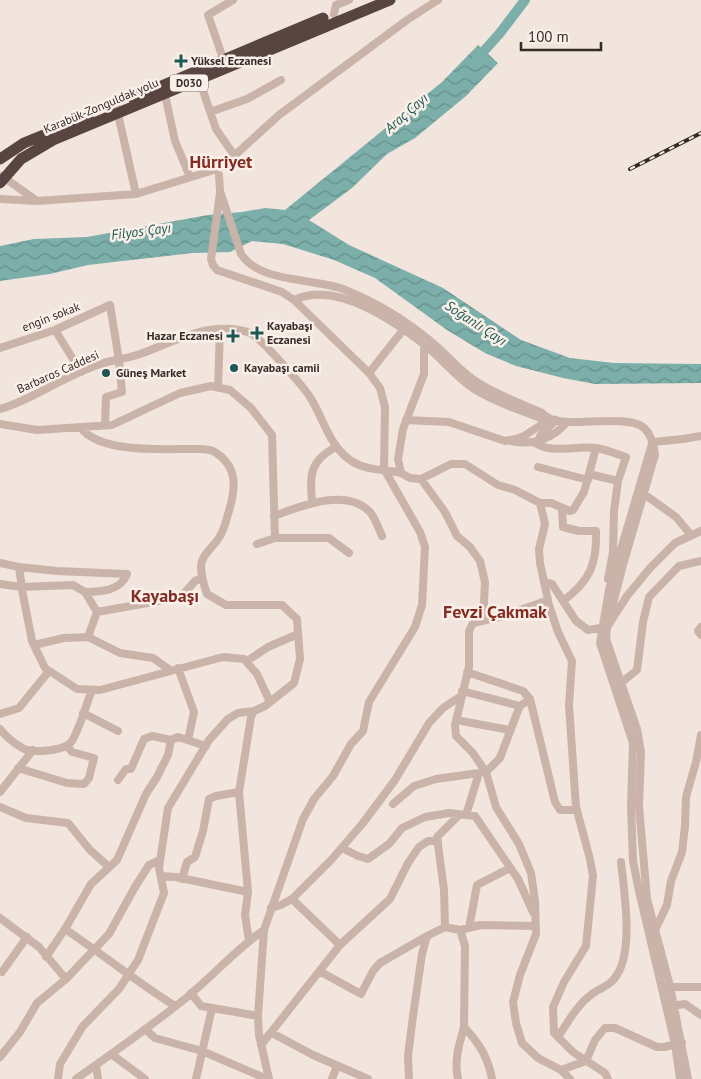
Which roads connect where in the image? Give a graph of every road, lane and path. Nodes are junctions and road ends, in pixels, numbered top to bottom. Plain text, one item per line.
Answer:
1 (232, 0) edge
2 (349, 0) edge
3 (369, 0) edge
4 (390, 0) edge
5 (438, 0) edge
6 (334, 14) junction
7 (225, 64) junction
8 (198, 75) junction
9 (281, 80) dead end
10 (163, 90) junction
11 (117, 109) junction
12 (210, 112) junction
13 (234, 155) junction
14 (0, 158) edge
15 (217, 173) junction
16 (190, 176) junction
17 (1, 178) edge
18 (136, 194) junction
19 (0, 199) edge
20 (37, 202) junction
21 (221, 207) junction
22 (286, 278) junction
23 (307, 282) junction
24 (282, 292) junction
25 (305, 295) junction
26 (294, 300) junction
27 (220, 329) junction
28 (55, 330) junction
29 (403, 330) junction
30 (426, 342) junction
31 (0, 348) edge
32 (119, 360) junction
33 (81, 372) junction
34 (369, 373) junction
35 (218, 387) junction
36 (0, 409) edge
37 (551, 419) junction
38 (406, 420) junction
39 (567, 422) junction
40 (0, 424) edge
41 (105, 425) junction
42 (81, 428) junction
43 (701, 436) edge
44 (510, 441) junction
45 (536, 441) junction
46 (653, 442) junction
47 (336, 448) junction
48 (596, 448) junction
49 (538, 467) dead end
50 (384, 469) junction
51 (401, 473) junction
52 (588, 477) junction
53 (421, 479) junction
54 (618, 481) junction
55 (644, 494) junction
56 (312, 503) junction
57 (540, 503) junction
58 (562, 508) junction
59 (274, 516) junction
60 (701, 530) edge
61 (691, 535) junction
62 (382, 536) dead end
63 (275, 538) junction
64 (257, 544) dead end
65 (349, 552) dead end
66 (701, 561) edge
67 (0, 563) edge
68 (20, 567) junction
69 (74, 572) junction
70 (202, 578) junction
71 (544, 582) junction
72 (0, 584) edge
73 (73, 585) junction
74 (21, 587) junction
75 (609, 590) junction
76 (85, 592) junction
77 (548, 600) junction
78 (563, 601) junction
79 (97, 612) junction
80 (484, 621) junction
81 (701, 627) edge
82 (604, 628) junction
83 (298, 634) junction
84 (701, 635) edge
85 (88, 637) junction
86 (34, 645) junction
87 (247, 662) junction
88 (174, 669) junction
89 (49, 671) junction
90 (467, 672) junction
91 (622, 682) junction
92 (92, 690) junction
93 (462, 693) junction
94 (530, 699) junction
95 (270, 702) junction
96 (520, 706) junction
97 (254, 711) junction
98 (83, 713) junction
99 (0, 714) edge
100 (456, 720) junction
101 (0, 729) edge
102 (510, 730) junction
103 (118, 731) dead end
104 (701, 735) edge
105 (171, 740) junction
106 (188, 740) junction
107 (67, 746) junction
108 (206, 746) junction
109 (33, 750) junction
110 (18, 768) junction
111 (482, 772) junction
112 (118, 780) dead end
113 (0, 792) edge
114 (239, 792) junction
115 (393, 804) dead end
116 (0, 807) edge
117 (577, 810) junction
118 (462, 815) junction
119 (438, 841) junction
120 (342, 848) junction
121 (160, 860) junction
122 (621, 862) dead end
123 (109, 867) junction
124 (510, 868) junction
125 (161, 876) junction
126 (182, 879) junction
127 (248, 892) junction
128 (292, 899) junction
129 (271, 908) junction
130 (535, 916) junction
131 (0, 918) edge
132 (536, 926) junction
133 (445, 927) junction
134 (469, 928) junction
135 (656, 928) junction
136 (65, 929) junction
137 (264, 930) junction
138 (460, 930) junction
139 (427, 936) junction
140 (27, 937) junction
141 (248, 941) junction
142 (340, 946) junction
143 (95, 949) junction
144 (46, 957) junction
145 (2, 972) dead end
146 (321, 972) junction
147 (128, 975) junction
148 (66, 978) junction
149 (666, 987) junction
150 (701, 987) edge
151 (191, 993) junction
152 (175, 1006) junction
153 (670, 1006) junction
154 (212, 1008) junction
155 (701, 1015) edge
156 (258, 1016) junction
157 (464, 1027) junction
158 (145, 1029) junction
159 (272, 1033) junction
160 (558, 1037) junction
161 (678, 1044) junction
162 (262, 1046) junction
163 (202, 1051) junction
164 (111, 1054) junction
165 (0, 1057) edge
166 (586, 1061) junction
167 (96, 1065) junction
168 (337, 1066) junction
169 (561, 1070) junction
170 (58, 1079) edge
171 (76, 1079) edge
172 (98, 1079) edge
173 (145, 1079) edge
174 (196, 1079) edge
175 (268, 1079) edge
176 (332, 1079) edge
177 (368, 1079) edge
178 (409, 1079) edge
179 (458, 1079) edge
180 (492, 1079) edge
181 (570, 1079) edge
182 (608, 1079) edge
183 (680, 1079) edge
184 (688, 1079) edge

1 - 7 street
2 - 6 street
3 - 6 highway, Karabük-Zonguldak yolu / D030
4 - 7 highway, Karabük-Zonguldak yolu / D030
5 - 13 street
6 - 7 highway, Karabük-Zonguldak yolu / D030
7 - 8 highway, Karabük-Zonguldak yolu / D030
8 - 10 highway, Karabük-Zonguldak yolu / D030
8 - 12 street
9 - 12 street
10 - 11 highway, Karabük-Zonguldak yolu / D030
10 - 16 street
11 - 14 highway, Karabük-Zonguldak yolu / D030
11 - 17 highway, Karabük-Zonguldak yolu / D030
11 - 18 street
12 - 13 street
13 - 15 street
15 - 16 street
15 - 21 street
16 - 18 street
17 - 20 street
18 - 20 street
19 - 20 street
21 - 22 street
21 - 24 street
22 - 23 street
22 - 24 street
23 - 25 street
23 - 30 street
24 - 26 street
25 - 26 street
25 - 29 street
26 - 34 street
27 - 32 street, Barbaros Caddesi
27 - 35 street
27 - 47 street, Barbaros Caddesi
28 - 31 street, engin sokak
28 - 32 street, engin sokak
28 - 33 street
29 - 30 street
29 - 34 street
30 - 37 street
30 - 38 street
32 - 33 street, Barbaros Caddesi
32 - 41 street
33 - 36 street, Barbaros Caddesi
34 - 50 street
35 - 41 street
35 - 59 street
37 - 39 street
37 - 44 street
37 - 45 street
38 - 44 street
38 - 51 street
39 - 45 street
39 - 46 street
40 - 42 street
41 - 42 street
42 - 70 street
43 - 46 street
44 - 45 street
45 - 48 street
46 - 55 street
46 - 75 street
47 - 50 street, Barbaros Caddesi
47 - 56 street
48 - 52 street
48 - 54 street
49 - 52 street
50 - 51 street, Barbaros Caddesi
50 - 129 street
51 - 53 street, Barbaros Caddesi
52 - 54 street
52 - 58 street
53 - 57 street
53 - 80 street
54 - 75 street
55 - 61 street
55 - 82 street
56 - 59 street
56 - 62 street
57 - 58 street
57 - 71 street
58 - 78 street
59 - 63 street
60 - 61 street
61 - 82 street
63 - 64 street
63 - 65 street
66 - 91 street
67 - 68 street
68 - 69 street
68 - 74 street
69 - 73 street
69 - 76 street
70 - 79 street
70 - 83 street
71 - 77 street
71 - 78 street
72 - 74 street
73 - 74 street
73 - 76 street
74 - 86 street
75 - 82 street
76 - 79 street
77 - 80 street
77 - 117 street
78 - 82 street
79 - 85 street
80 - 90 street
81 - 84 street
82 - 91 street
82 - 149 street
83 - 87 street
83 - 95 street
85 - 86 street
85 - 88 street
86 - 89 street
87 - 88 street
87 - 95 street
88 - 92 street
88 - 106 street
89 - 92 street
89 - 99 street
90 - 93 street
90 - 94 street
91 - 135 street
92 - 98 street
93 - 96 street
93 - 100 street
93 - 120 street
94 - 96 street
94 - 117 street
95 - 97 street
96 - 102 street
97 - 108 street
97 - 114 street
98 - 103 street
98 - 107 street
100 - 102 street
100 - 111 street
101 - 109 street
102 - 111 street
104 - 135 street
105 - 106 street
105 - 112 street
105 - 123 street
106 - 108 street
107 - 109 street
107 - 110 street
108 - 121 street
109 - 110 street
110 - 113 street
111 - 115 street
111 - 118 street
111 - 130 street
114 - 126 street
114 - 127 street
116 - 123 street
117 - 160 street
118 - 119 street
118 - 120 street
118 - 124 street
119 - 133 street
119 - 142 street
120 - 128 street
121 - 125 street
121 - 143 street
122 - 160 street
123 - 136 street
124 - 130 street
124 - 134 street
125 - 126 street
125 - 147 street
126 - 127 street
127 - 141 street
128 - 129 street
128 - 142 street
129 - 137 street
130 - 132 street
131 - 140 street
132 - 134 street
132 - 169 street
133 - 138 street
133 - 139 street
134 - 138 street
135 - 149 street
136 - 143 street
136 - 144 street
137 - 141 street
137 - 156 street
138 - 157 street
139 - 146 street
139 - 178 street
140 - 144 street
140 - 145 street
141 - 151 street
142 - 146 street
143 - 147 street
143 - 148 street
144 - 148 street
146 - 159 street
147 - 152 street
147 - 170 street
148 - 165 street
149 - 150 street
149 - 153 street
151 - 152 street
151 - 154 street
152 - 158 street
153 - 155 street
153 - 161 street
154 - 156 street
154 - 163 street
156 - 162 street
157 - 179 street
157 - 180 street
158 - 163 street
158 - 164 street
159 - 162 street
159 - 168 street
160 - 166 street
161 - 166 street
161 - 183 street
161 - 184 street
162 - 175 street
163 - 174 street
163 - 175 street
164 - 167 street
164 - 173 street
166 - 169 street
166 - 182 street
167 - 171 street
167 - 172 street
168 - 176 street
168 - 177 street
169 - 181 street

